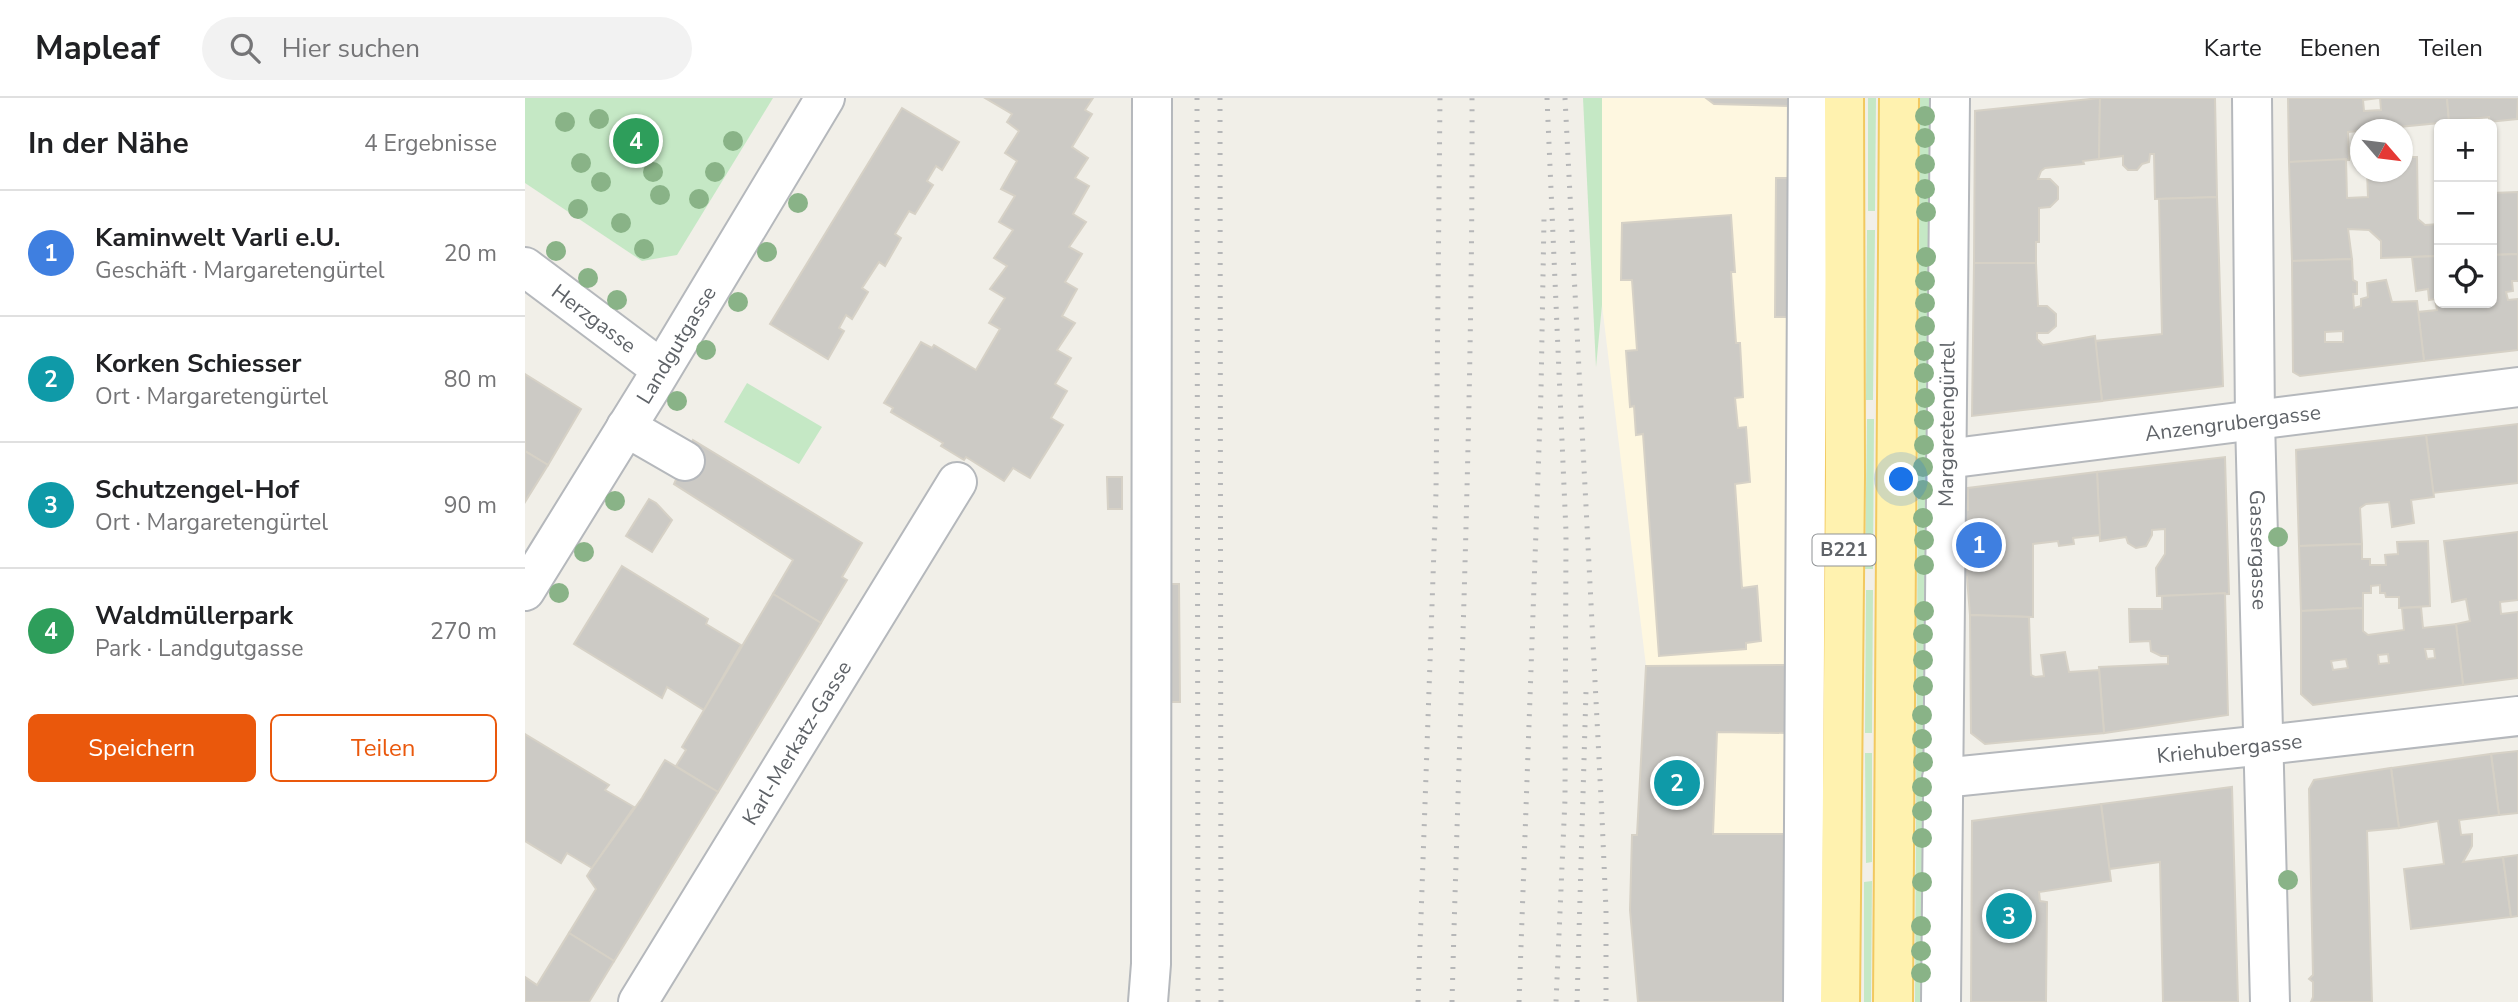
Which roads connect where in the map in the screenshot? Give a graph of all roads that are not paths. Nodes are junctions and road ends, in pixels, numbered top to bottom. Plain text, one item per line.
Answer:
1 (825, 98) edge
2 (1151, 98) edge
3 (1808, 98) edge
4 (1844, 98) edge
5 (1899, 98) edge
6 (1950, 98) edge
7 (2252, 98) edge
8 (525, 267) edge
9 (661, 369) junction
10 (2518, 387) edge
11 (2255, 420) junction
12 (626, 427) junction
13 (1946, 459) junction
14 (685, 461) dead end
15 (957, 482) dead end
16 (525, 591) edge
17 (2518, 716) edge
18 (2265, 746) junction
19 (1942, 778) junction
20 (638, 1002) edge
21 (1148, 1002) edge
22 (1803, 1002) edge
23 (1840, 1002) edge
24 (1893, 1002) edge
25 (1941, 1002) edge
26 (2270, 1002) edge

1 - 9 street, Landgutgasse
2 - 21 street
3 - 22 street
4 - 23 main road, B221
5 - 24 main road, B221
6 - 13 street, Margaretengürtel
7 - 11 street, Gassergasse
8 - 9 street, Herzgasse
9 - 12 street, Landgutgasse
10 - 11 street, Anzengrubergasse
11 - 13 street, Anzengrubergasse
11 - 18 street, Gassergasse
12 - 14 street
12 - 16 street, Landgutgasse
13 - 19 street, Margaretengürtel
15 - 20 street, Karl-Merkatz-Gasse
17 - 18 street, Kriehubergasse
18 - 19 street, Kriehubergasse
18 - 26 street, Gassergasse
19 - 25 street, Margaretengürtel

